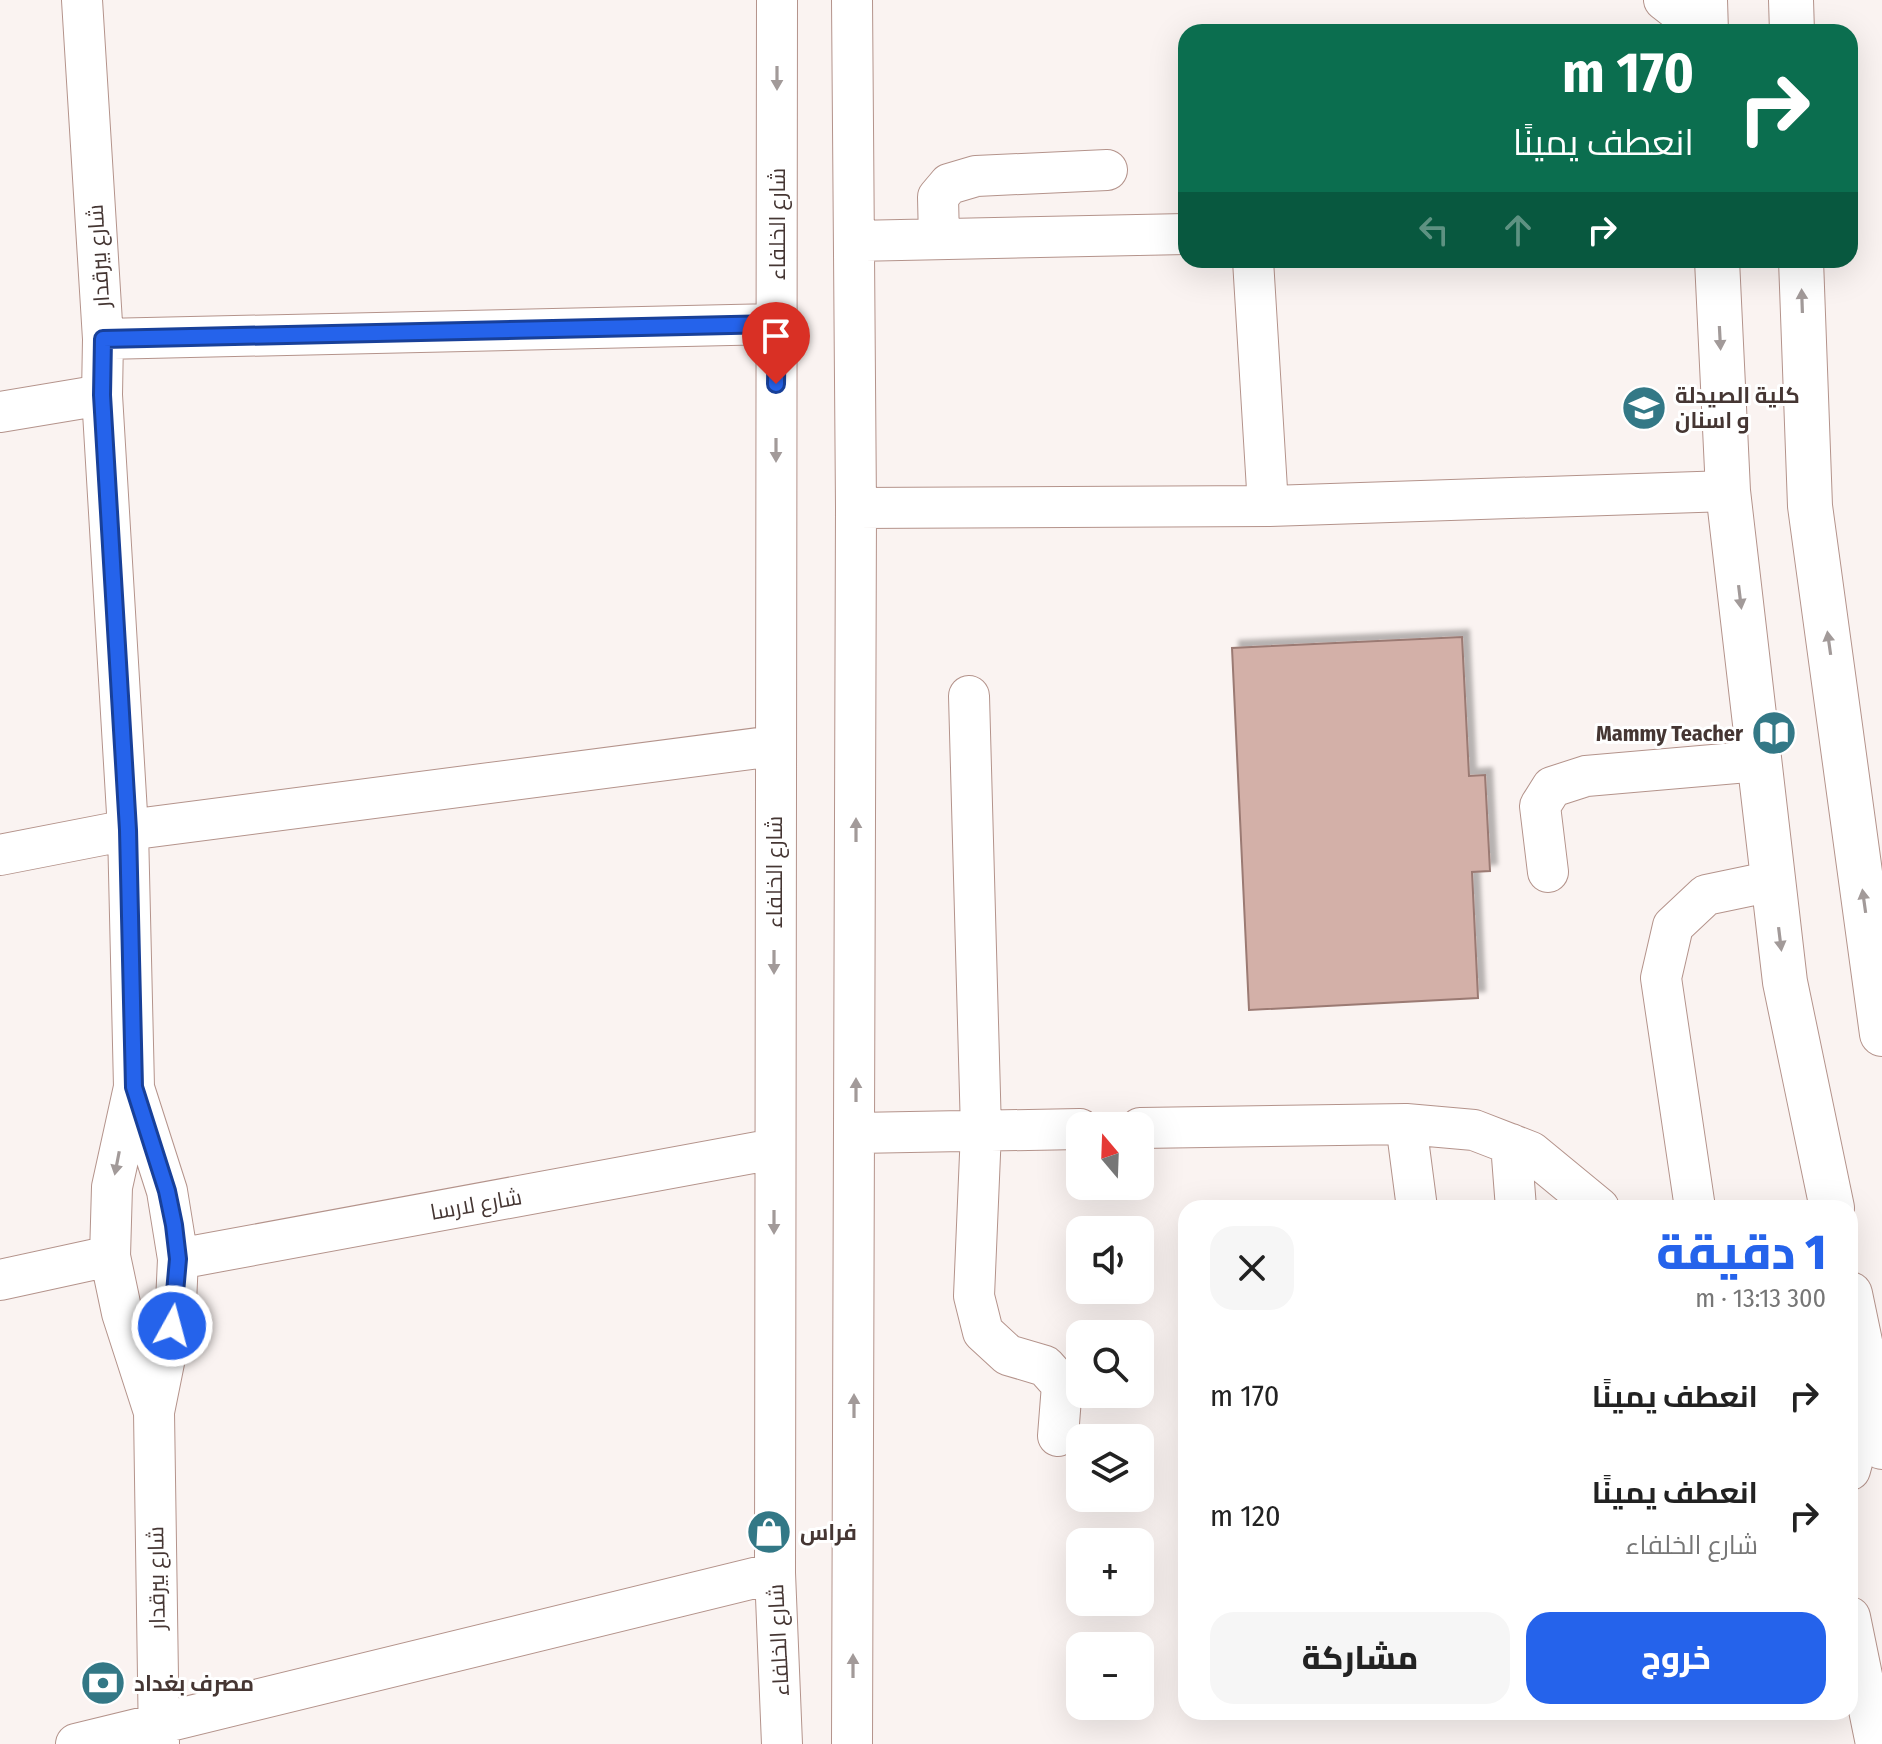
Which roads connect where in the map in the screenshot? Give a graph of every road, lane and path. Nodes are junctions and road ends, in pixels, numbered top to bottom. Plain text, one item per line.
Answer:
1 (82, 0) edge
2 (777, 0) edge
3 (852, 0) edge
4 (1664, 0) edge
5 (1705, 0) edge
6 (1791, 0) edge
7 (1696, 24) edge
8 (1706, 24) edge
9 (1792, 24) edge
10 (1107, 170) dead end
11 (1178, 234) edge
12 (939, 239) junction
13 (854, 241) junction
14 (1253, 268) edge
15 (1717, 268) edge
16 (1801, 268) edge
17 (777, 324) junction
18 (103, 339) junction
19 (102, 395) junction
20 (0, 412) edge
21 (1728, 491) junction
22 (1268, 506) junction
23 (856, 508) junction
24 (969, 696) dead end
25 (774, 746) junction
26 (1759, 761) junction
27 (128, 830) junction
28 (0, 855) edge
29 (1548, 872) dead end
30 (1773, 881) junction
31 (1882, 1034) edge
32 (134, 1087) junction
33 (1406, 1124) junction
34 (1154, 1128) edge
35 (1066, 1129) edge
36 (981, 1131) junction
37 (856, 1133) junction
38 (1511, 1144) junction
39 (774, 1149) junction
40 (1416, 1200) edge
41 (1515, 1200) edge
42 (1589, 1200) edge
43 (1694, 1200) edge
44 (1830, 1200) edge
45 (110, 1256) junction
46 (178, 1259) junction
47 (0, 1280) edge
48 (1858, 1332) edge
49 (1871, 1394) junction
50 (154, 1412) junction
51 (1058, 1436) dead end
52 (1858, 1441) edge
53 (1882, 1447) edge
54 (775, 1573) junction
55 (1858, 1656) edge
56 (158, 1734) edge
57 (76, 1744) edge
58 (782, 1744) edge
59 (852, 1744) edge
60 (1876, 1744) edge

1 - 18 street, شارع بيرقدار
2 -> 17 street, شارع الخلفاء
3 - 13 street
4 - 7 street
5 - 8 main road
6 - 9 main road
10 - 12 street
11 - 12 street
12 - 13 street
13 - 23 street
14 - 22 street
15 -> 21 main road
31 -> 16 main road
17 - 18 street
17 -> 25 street, شارع الخلفاء
18 - 19 street, شارع بيرقدار
19 - 20 street
19 - 27 street, شارع بيرقدار
21 - 22 street
21 -> 26 main road
22 - 23 street
37 -> 23 street
24 - 36 street
25 - 27 street
25 -> 39 street, شارع الخلفاء
26 - 29 street
26 - 30 main road
27 - 28 street
27 - 32 street, شارع بيرقدار
30 - 43 street
30 -> 44 main road
32 -> 45 street, شارع بيرقدار
32 - 46 street, شارع بيرقدار
33 - 34 street
33 - 38 street
33 - 40 street
35 - 36 street
36 - 37 street
36 - 51 street
59 -> 37 street
38 - 41 street
38 - 42 street
39 - 46 street, شارع لارسا
39 -> 54 street, شارع الخلفاء
45 - 47 street
45 - 50 street, شارع بيرقدار
46 - 50 street, شارع بيرقدار
48 - 49 main road
49 - 52 street
49 - 53 main road
50 - 56 street, شارع بيرقدار
54 - 56 street
54 - 58 street, شارع الخلفاء
55 - 60 street
56 - 57 street

